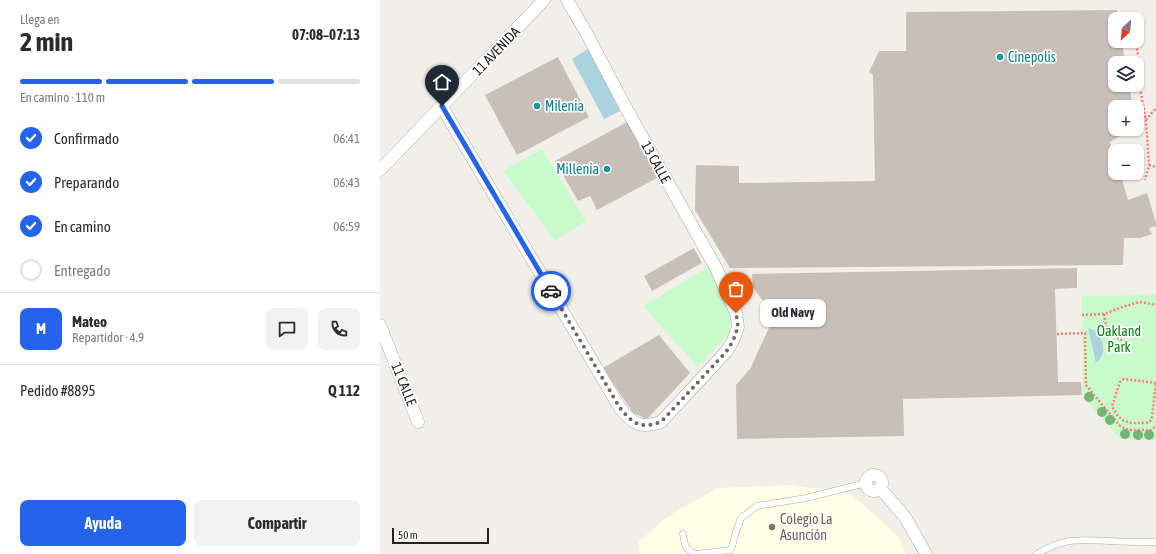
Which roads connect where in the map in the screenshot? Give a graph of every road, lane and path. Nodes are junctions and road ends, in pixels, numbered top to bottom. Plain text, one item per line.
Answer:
1 (544, 0) edge
2 (567, 0) edge
3 (1137, 48) edge
4 (442, 106) junction
5 (1156, 108) edge
6 (1146, 121) junction
7 (1149, 165) junction
8 (1156, 167) edge
9 (380, 170) edge
10 (1145, 180) dead end
11 (1156, 305) edge
12 (1104, 314) junction
13 (1082, 315) dead end
14 (380, 324) edge
15 (1057, 334) dead end
16 (1128, 343) dead end
17 (1156, 383) edge
18 (1112, 406) junction
19 (1106, 409) junction
20 (418, 422) dead end
21 (1156, 426) edge
22 (866, 483) joint
23 (682, 534) dead end
24 (1156, 542) edge
25 (696, 554) edge
26 (926, 554) edge
27 (1038, 554) edge

1 - 4 street, 11 AVENIDA
2 - 4 street, 13 CALLE
3 - 6 path
4 - 9 street, 11 AVENIDA
5 - 6 path
6 - 7 path
7 - 8 path
7 - 10 path
11 - 12 path
12 - 13 path
12 - 16 path
14 - 20 street, 11 CALLE
15 - 19 path
17 - 18 path
17 - 18 path
18 - 19 path
19 - 21 path
22 - 25 lane
22 - 26 street
23 - 25 lane
24 - 27 lane

